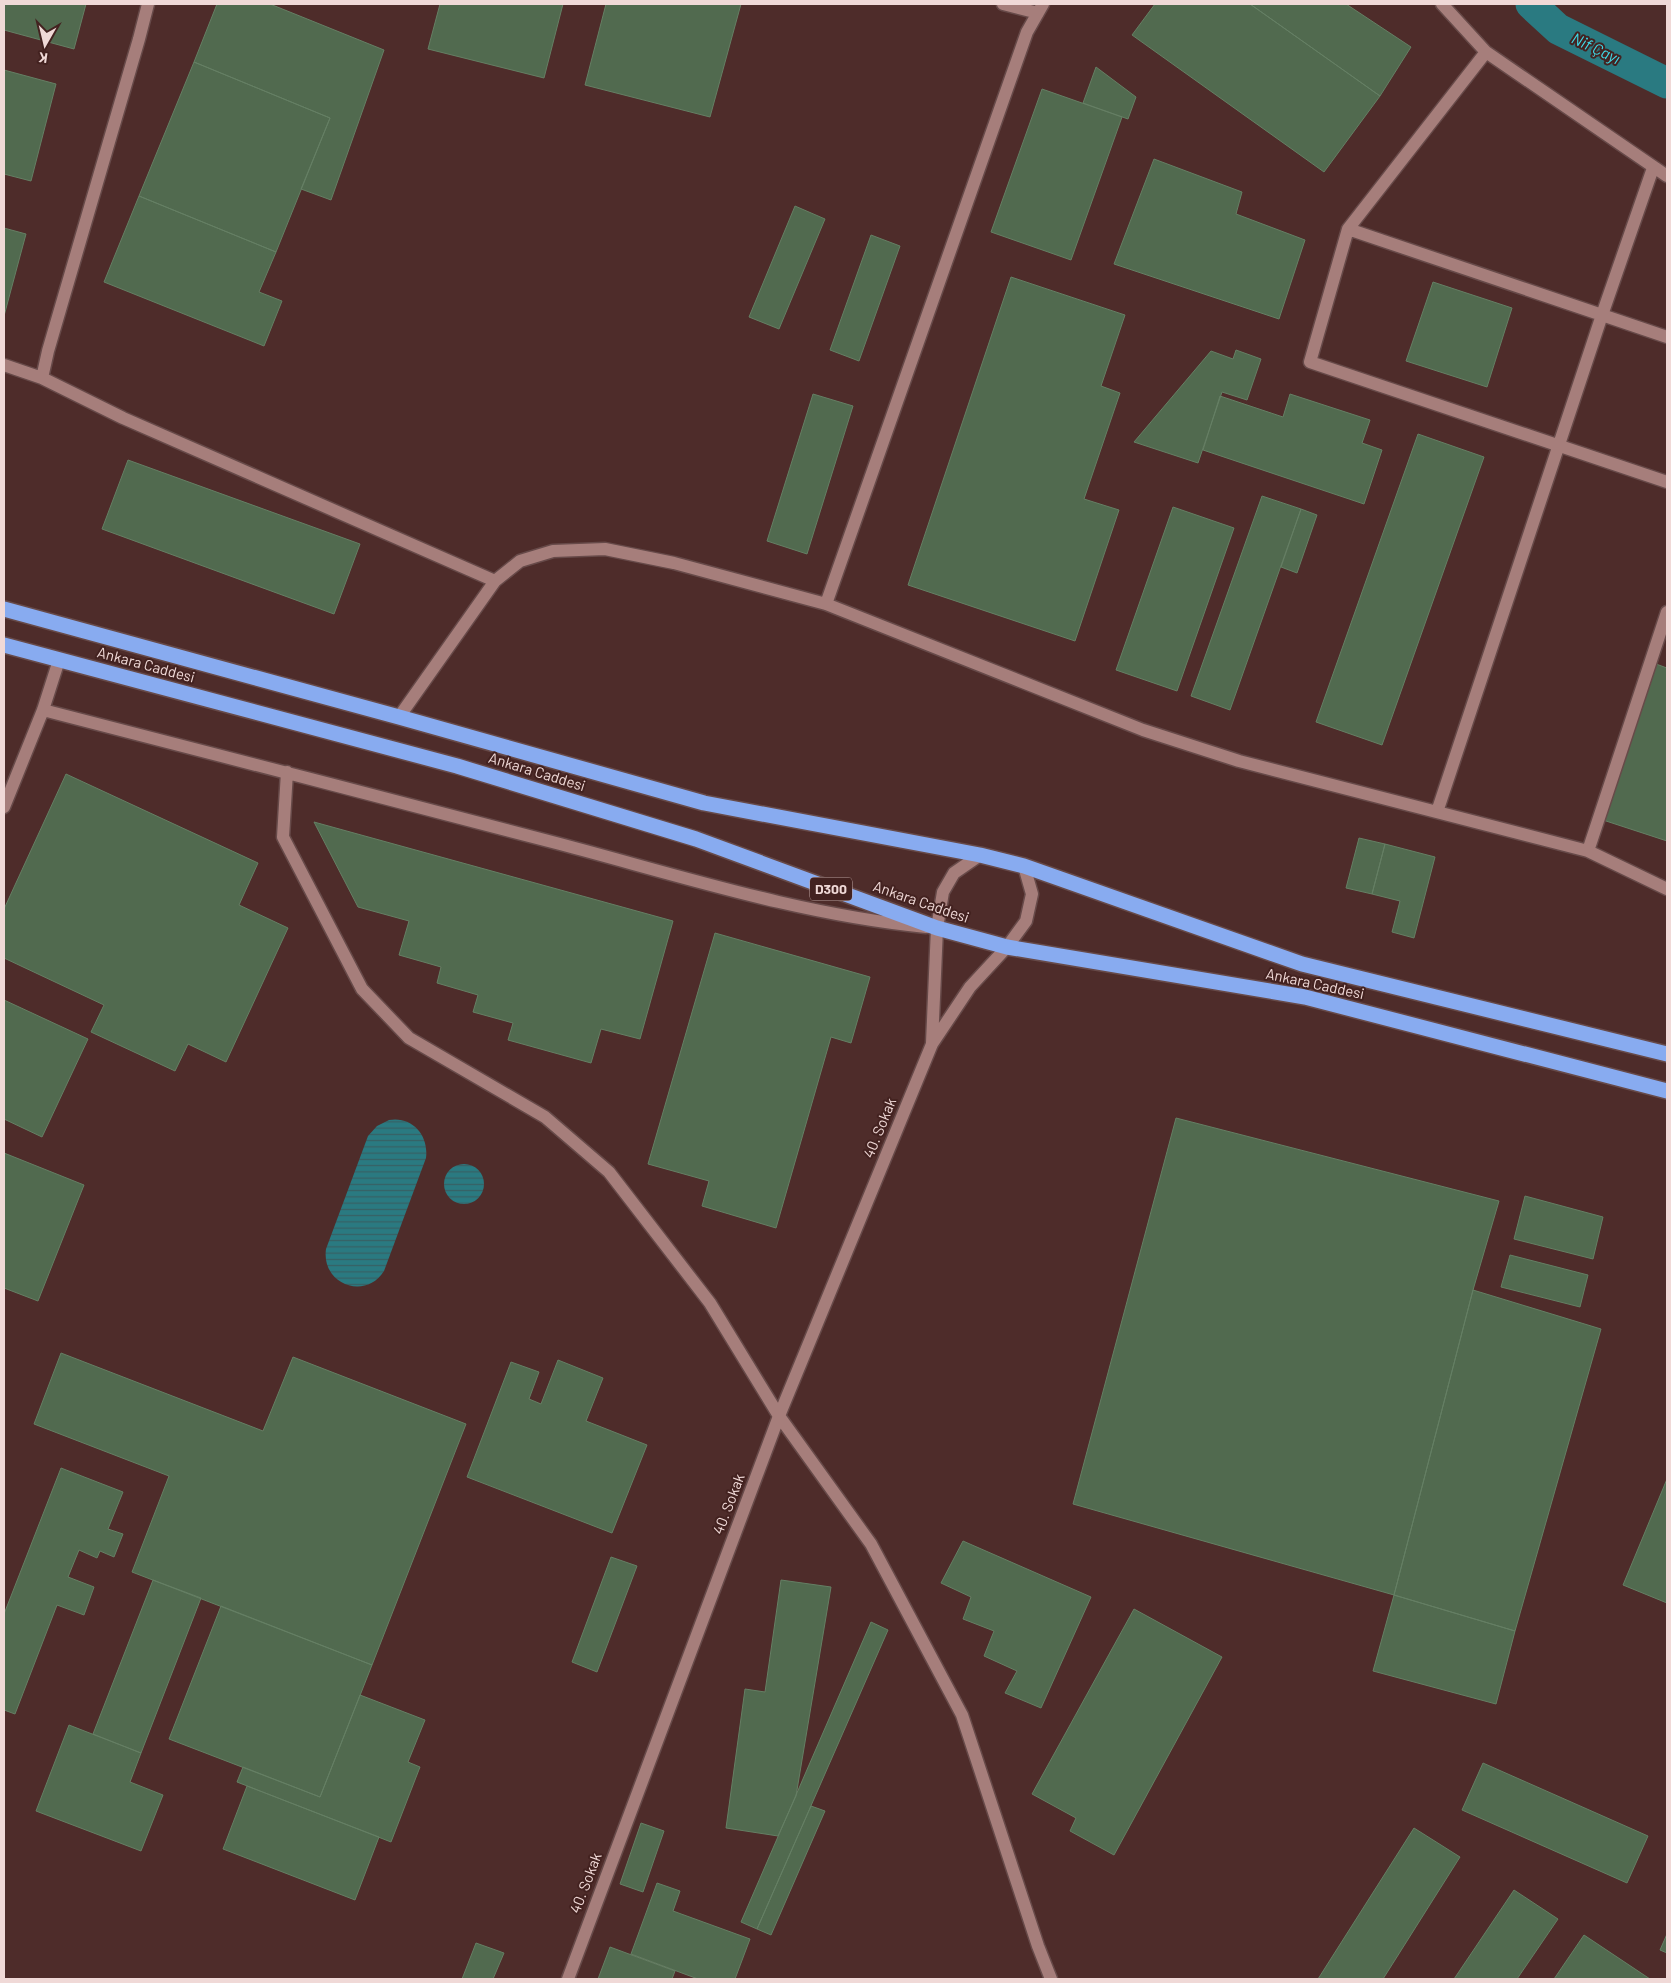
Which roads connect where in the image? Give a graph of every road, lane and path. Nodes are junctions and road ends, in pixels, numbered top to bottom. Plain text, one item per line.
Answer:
1 (148, 4) edge
2 (1003, 4) edge
3 (1442, 4) edge
4 (1040, 8) edge
5 (1486, 52) junction
6 (1653, 168) junction
7 (1667, 176) edge
8 (1348, 229) junction
9 (1602, 315) junction
10 (1667, 337) edge
11 (4, 365) edge
12 (42, 378) junction
13 (1559, 446) junction
14 (1667, 482) edge
15 (495, 581) junction
16 (826, 604) junction
17 (4, 609) edge
18 (1667, 612) edge
19 (4, 645) edge
20 (59, 660) junction
21 (43, 710) junction
22 (399, 717) junction
23 (287, 772) junction
24 (4, 807) edge
25 (1437, 812) junction
26 (1588, 851) junction
27 (980, 855) junction
28 (1024, 866) junction
29 (1667, 888) edge
30 (937, 928) junction
31 (1007, 947) junction
32 (932, 1044) junction
33 (1667, 1054) edge
34 (1667, 1091) edge
35 (779, 1416) junction
36 (568, 1979) edge
37 (1051, 1979) edge

1 - 12 street
2 - 4 street
3 - 5 street
4 - 16 street
5 - 6 street
5 - 8 street
6 - 7 street
6 - 9 street
8 - 9 street
8 - 13 street
9 - 10 street
9 - 13 street
11 - 12 street
12 - 15 street
13 - 14 street
13 - 25 street
15 - 16 street
15 - 22 street
16 - 25 street
17 - 22 highway, Ankara Caddesi
18 - 26 street
19 - 20 highway, Ankara Caddesi / D300
20 - 21 street
20 - 30 highway, Ankara Caddesi / D300
21 - 23 street
21 - 24 street
22 - 27 highway, Ankara Caddesi
23 - 30 street
23 - 35 street
25 - 26 street
26 - 29 street
27 - 28 highway, Ankara Caddesi
27 - 30 street
28 - 31 street
28 - 33 highway, Ankara Caddesi
30 - 31 highway, Ankara Caddesi / D300
30 - 32 street
31 - 32 street
31 - 34 highway, Ankara Caddesi / D300
32 - 35 street, 40. Sokak
35 - 36 street, 40. Sokak
35 - 37 street

